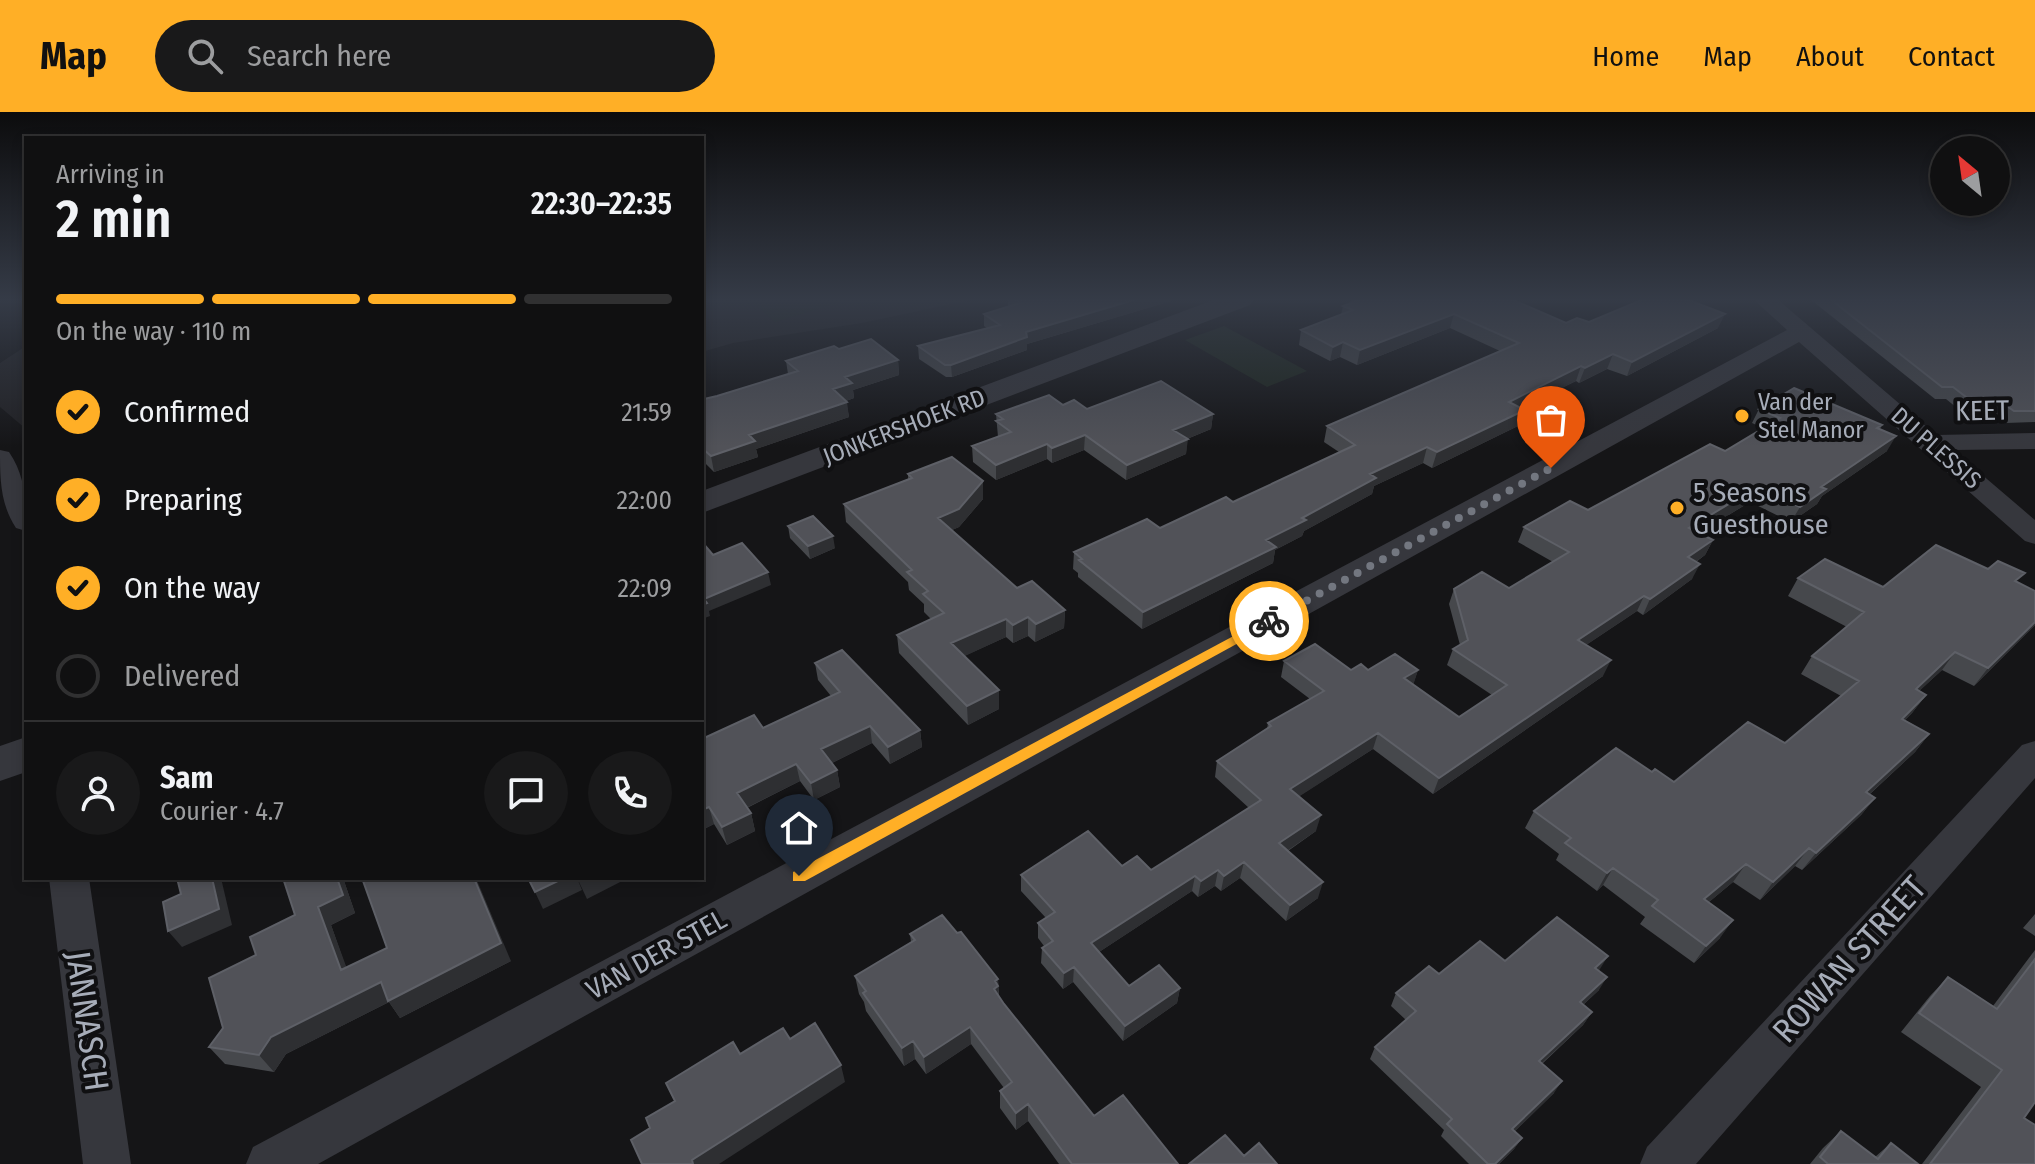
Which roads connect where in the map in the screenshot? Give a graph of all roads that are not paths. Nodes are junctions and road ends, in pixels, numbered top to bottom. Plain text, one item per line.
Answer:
1 (1111, 348) edge
2 (1771, 348) edge
3 (1822, 348) edge
4 (2035, 441) edge
5 (1931, 443) junction
6 (0, 458) edge
7 (704, 502) edge
8 (24, 517) edge
9 (2035, 535) edge
10 (2035, 754) edge
11 (24, 755) edge
12 (0, 764) edge
13 (69, 880) edge
14 (107, 1164) edge
15 (270, 1164) edge
16 (1664, 1164) edge

1 - 7 street, JONKERSHOEK RD
2 - 15 street, VAN DER STEL
3 - 5 street, DU PLESSIS
4 - 5 street, KEET
5 - 9 street, DU PLESSIS
6 - 8 street
10 - 16 street, ROWAN STREET
11 - 12 street
13 - 14 street, JANNASCH

